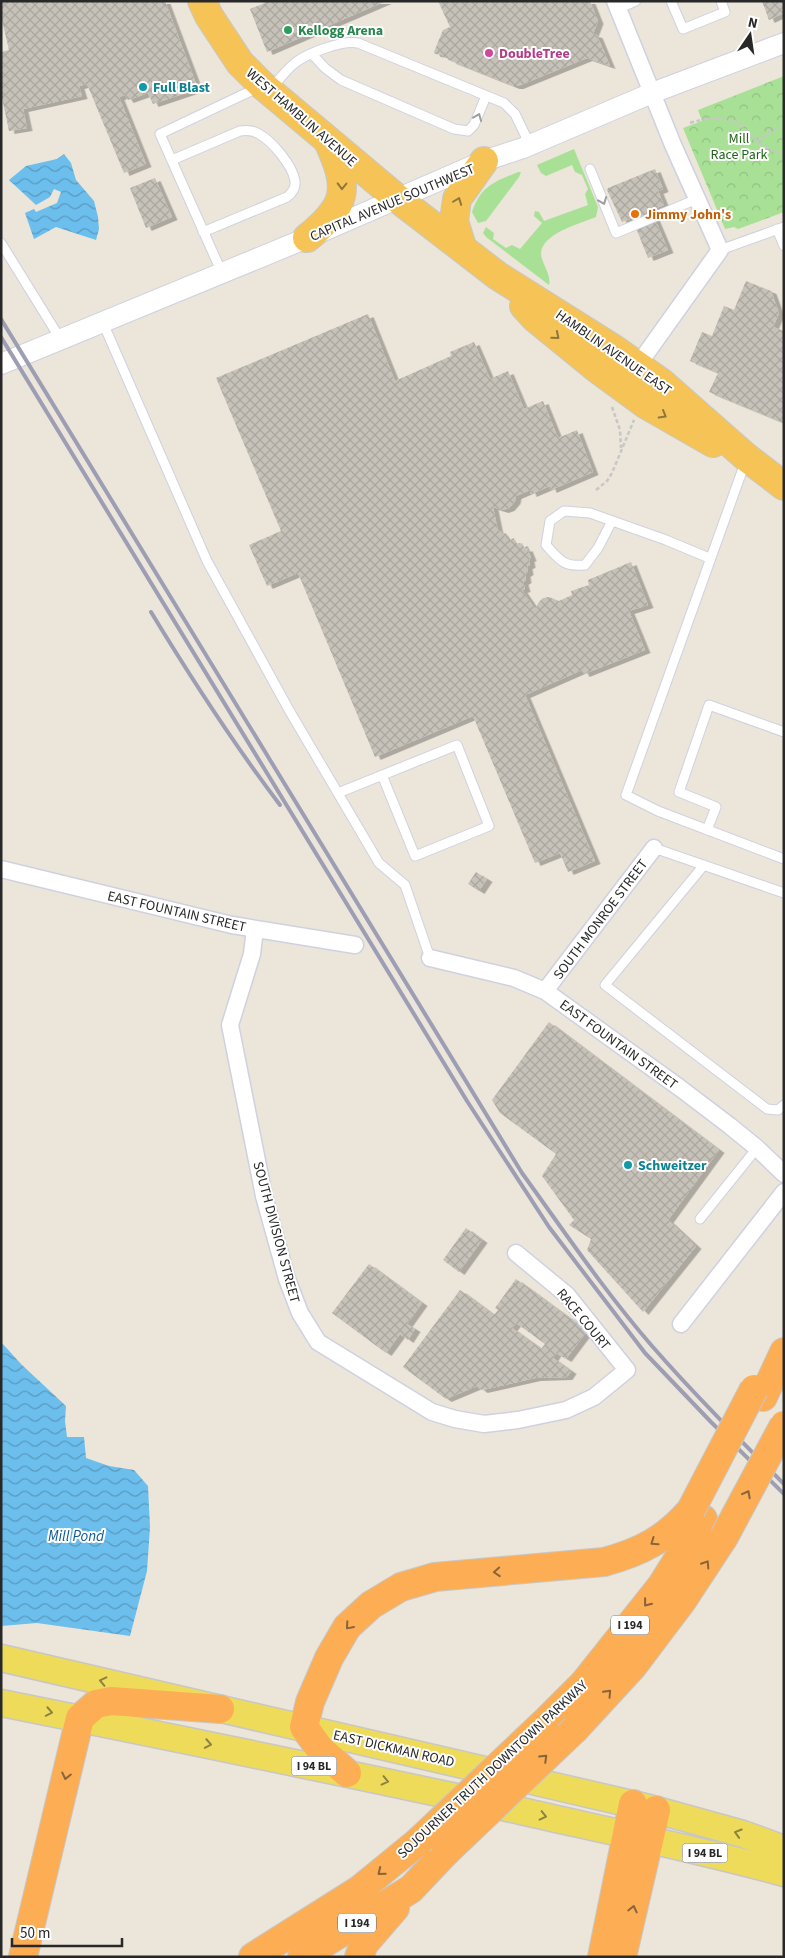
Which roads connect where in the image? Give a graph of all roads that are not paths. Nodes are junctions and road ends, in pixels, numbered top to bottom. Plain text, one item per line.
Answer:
1 (202, 1) edge
2 (636, 1) edge
3 (671, 1) edge
4 (721, 1) edge
5 (616, 5) edge
6 (784, 43) edge
7 (312, 54) junction
8 (266, 88) junction
9 (652, 93) junction
10 (486, 96) junction
11 (328, 140) junction
12 (530, 145) junction
13 (172, 160) junction
14 (484, 161) junction
15 (590, 169) dead end
16 (398, 199) junction
17 (697, 199) junction
18 (781, 228) edge
19 (203, 232) junction
20 (307, 238) junction
21 (1, 243) edge
22 (784, 246) edge
23 (462, 247) junction
24 (720, 250) junction
25 (222, 274) junction
26 (498, 276) junction
27 (103, 323) junction
28 (61, 340) junction
29 (1, 364) edge
30 (638, 365) junction
31 (616, 394) junction
32 (746, 457) junction
33 (784, 486) edge
34 (612, 521) junction
35 (709, 558) junction
36 (784, 732) edge
37 (382, 775) junction
38 (338, 793) junction
39 (707, 830) junction
40 (654, 848) joint
41 (784, 859) edge
42 (704, 865) junction
43 (1, 869) edge
44 (784, 893) edge
45 (255, 929) junction
46 (355, 945) dead end
47 (430, 958) joint
48 (545, 991) junction
49 (784, 1105) edge
50 (757, 1148) junction
51 (784, 1174) edge
52 (784, 1192) edge
53 (700, 1219) dead end
54 (516, 1252) dead end
55 (681, 1324) dead end
56 (780, 1360) edge
57 (627, 1370) joint
58 (784, 1425) edge
59 (697, 1514) junction
60 (1, 1658) edge
61 (1, 1702) edge
62 (220, 1709) junction
63 (80, 1718) junction
64 (304, 1727) junction
65 (346, 1772) junction
66 (644, 1807) junction
67 (637, 1837) junction
68 (784, 1849) edge
69 (784, 1873) edge
70 (411, 1889) junction
71 (23, 1957) edge
72 (253, 1957) edge
73 (302, 1957) edge
74 (358, 1957) edge
75 (602, 1957) edge
76 (622, 1957) edge

1 - 8 highway, WEST HAMBLIN AVENUE
2 - 5 lane
3 - 4 lane
5 - 9 street
6 - 9 street, CAPITAL AVENUE SOUTHWEST
7 - 8 lane
7 - 10 lane
7 -> 10 lane
8 - 11 highway, WEST HAMBLIN AVENUE
8 - 13 lane
9 - 12 street, CAPITAL AVENUE SOUTHWEST
9 - 17 street
10 - 12 lane
11 - 16 highway, WEST HAMBLIN AVENUE
11 -> 20 highway
12 - 14 street, CAPITAL AVENUE SOUTHWEST
13 - 19 lane
13 - 19 lane
14 - 16 street, CAPITAL AVENUE SOUTHWEST
23 -> 14 highway
15 -> 17 lane
16 - 20 street, CAPITAL AVENUE SOUTHWEST
16 - 23 highway, HAMBLIN AVENUE EAST
17 - 24 street
18 - 22 lane
18 - 24 lane
19 - 25 lane
20 - 25 street, CAPITAL AVENUE SOUTHWEST
21 - 28 lane
23 - 26 highway, HAMBLIN AVENUE EAST
24 - 30 street
25 - 27 street, CAPITAL AVENUE SOUTHWEST
26 - 30 highway, HAMBLIN AVENUE EAST
26 -> 31 highway, HAMBLIN AVENUE EAST
27 - 28 street, CAPITAL AVENUE SOUTHWEST
27 - 38 lane
28 - 29 street, CAPITAL AVENUE SOUTHWEST
30 - 31 street
30 - 32 highway, HAMBLIN AVENUE EAST
31 -> 32 highway, HAMBLIN AVENUE EAST
32 - 33 highway, HAMBLIN AVENUE EAST
32 - 35 lane
34 - 34 lane
34 - 35 lane
35 - 39 lane
36 - 39 lane
37 - 37 lane
37 - 38 lane
38 - 47 lane
39 - 41 lane
40 - 42 lane
40 - 48 street, SOUTH MONROE STREET
42 - 44 lane
42 - 49 lane
43 - 45 street, EAST FOUNTAIN STREET
45 - 46 street, EAST FOUNTAIN STREET
45 - 57 street, SOUTH DIVISION STREET
47 - 48 street, EAST FOUNTAIN STREET
48 - 50 street, EAST FOUNTAIN STREET
50 - 51 street, EAST FOUNTAIN STREET
50 - 53 lane
52 - 55 street
54 - 57 street, RACE COURT
56 - 59 highway, SOJOURNER TRUTH DOWNTOWN PARKWAY / I 194
70 -> 58 highway, SOJOURNER TRUTH DOWNTOWN PARKWAY / I 194, bridge
59 -> 64 highway
59 -> 72 highway, SOJOURNER TRUTH DOWNTOWN PARKWAY / I 194, bridge
62 -> 60 main road, EAST DICKMAN ROAD / I 94 BL
61 -> 63 main road, I 94 BL
62 - 63 highway
62 - 64 main road, EAST DICKMAN ROAD / I 94 BL
63 -> 65 main road, I 94 BL
63 -> 71 highway
64 - 65 highway
64 - 66 main road, EAST DICKMAN ROAD / I 94 BL
65 -> 67 main road, I 94 BL
66 - 67 highway
68 -> 66 main road, EAST DICKMAN ROAD / I 94 BL
67 - 69 main road, I 94 BL
67 - 75 highway
76 -> 67 highway
70 - 73 highway, SOJOURNER TRUTH DOWNTOWN PARKWAY / I 194
70 - 74 highway

